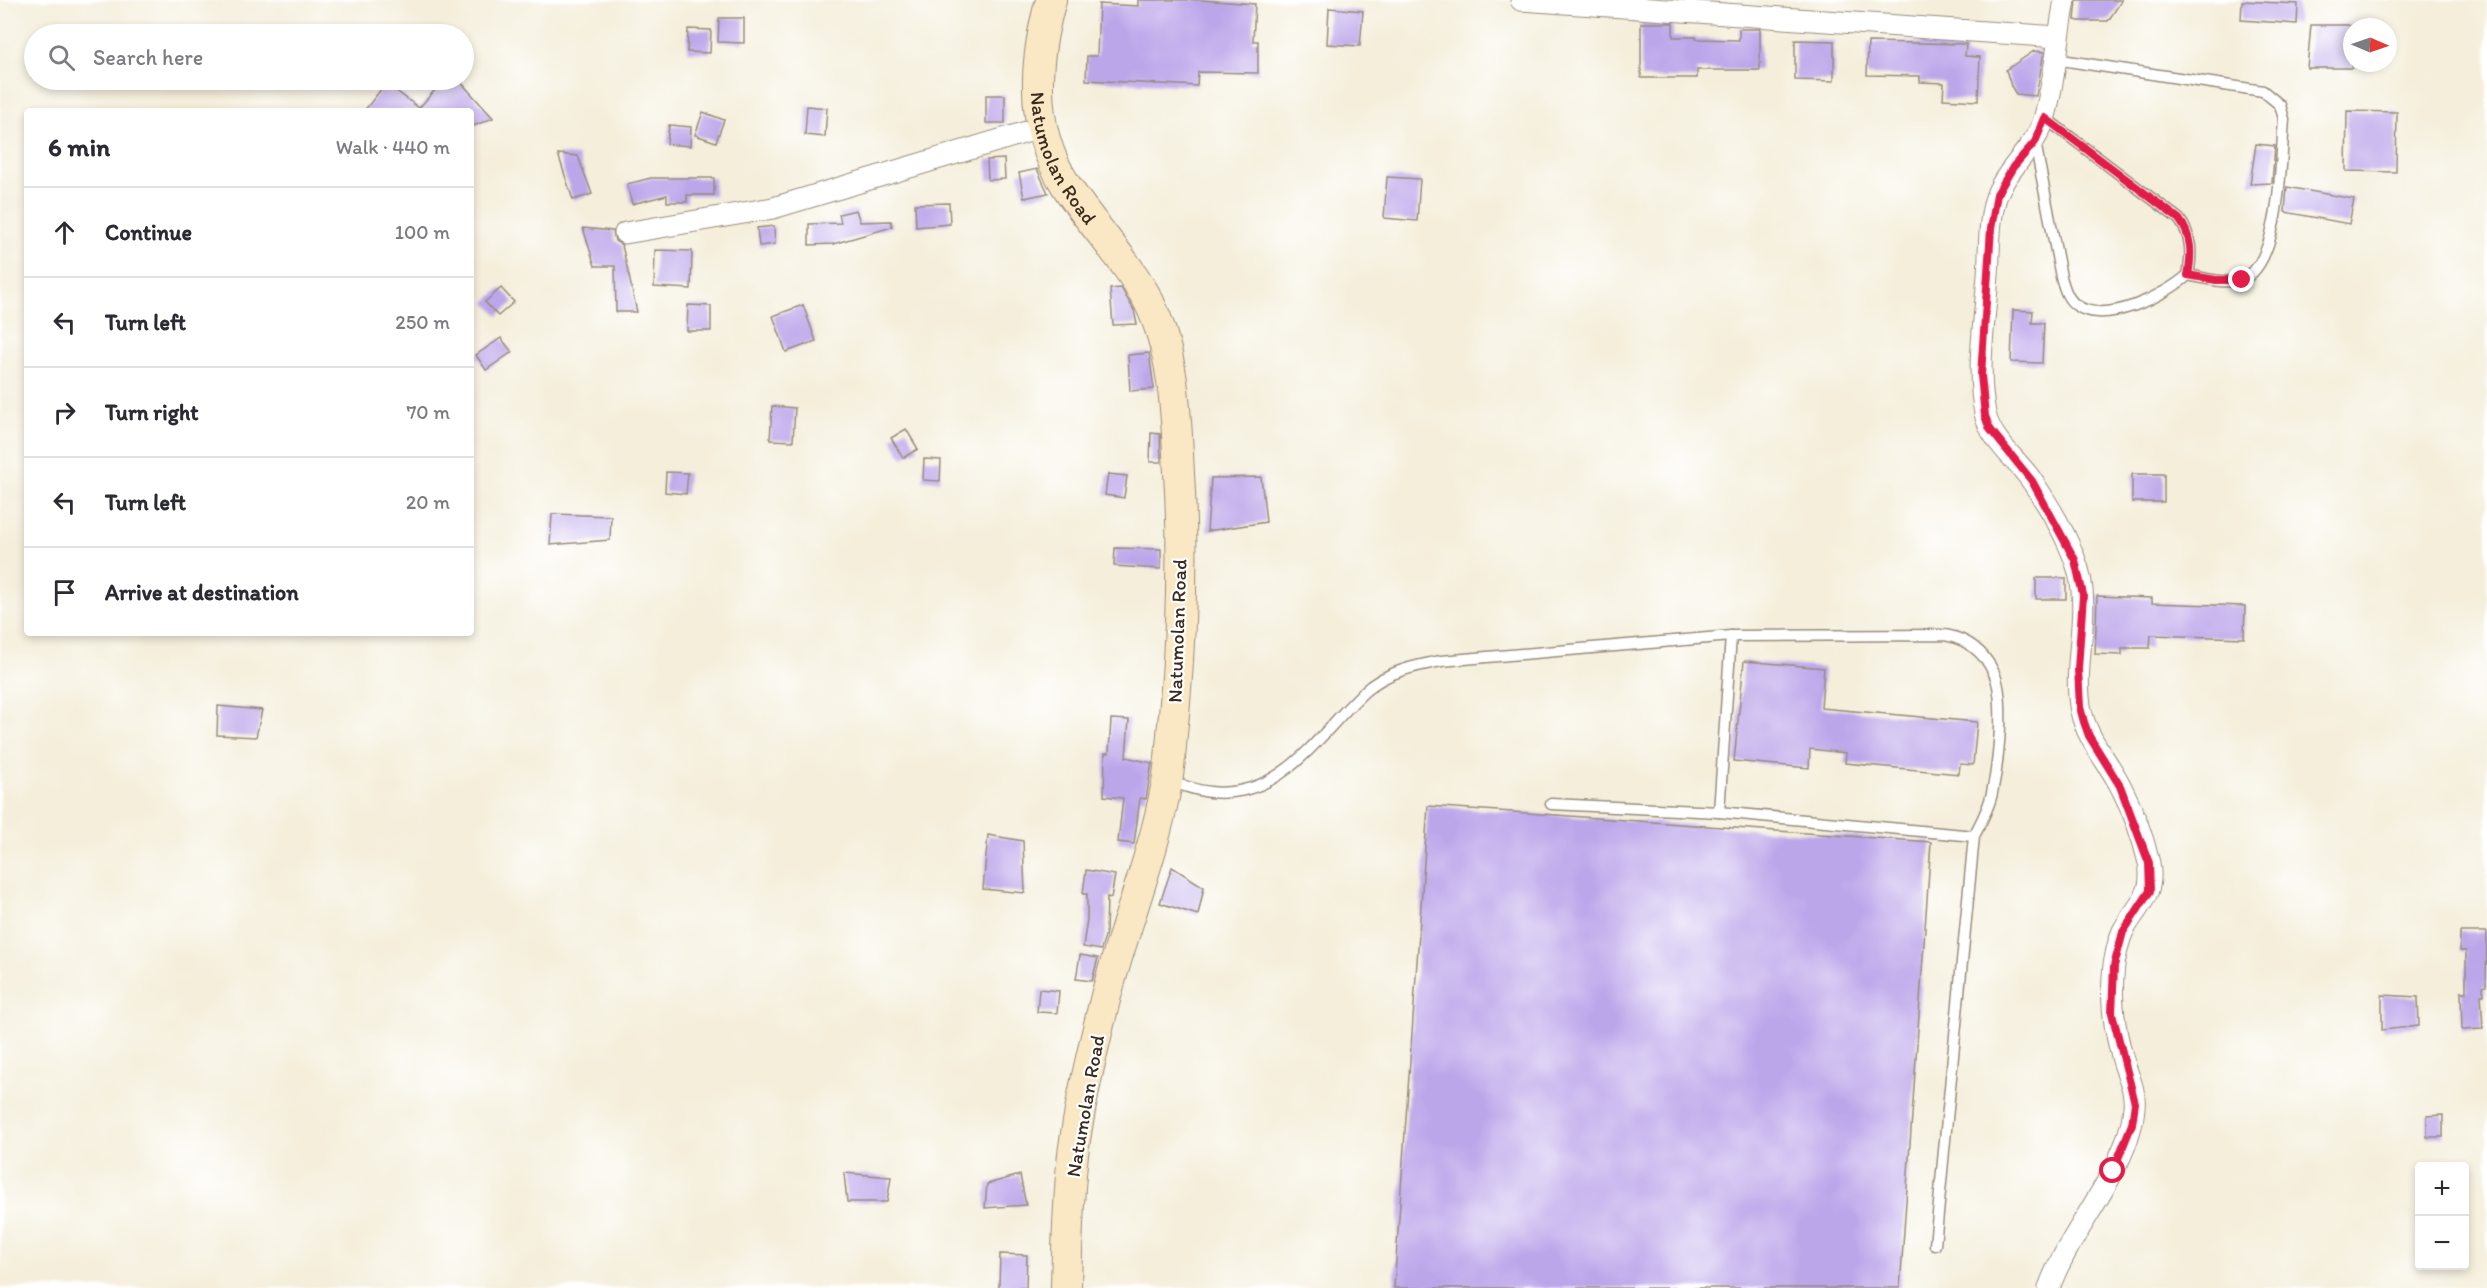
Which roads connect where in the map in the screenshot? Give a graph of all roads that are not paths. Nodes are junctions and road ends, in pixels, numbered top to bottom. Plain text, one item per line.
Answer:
1 (1051, 0) edge
2 (1521, 0) edge
3 (2066, 0) edge
4 (2058, 37) junction
5 (2055, 59) junction
6 (2045, 118) junction
7 (1040, 128) junction
8 (2035, 142) junction
9 (625, 233) dead end
10 (2188, 275) junction
11 (1731, 636) junction
12 (1167, 781) junction
13 (1551, 804) dead end
14 (1719, 812) junction
15 (1974, 836) junction
16 (1935, 1245) dead end
17 (1066, 1288) edge
18 (2049, 1288) edge

1 - 7 street, Natumolan Road
2 - 4 street
3 - 4 street
4 - 5 street
5 - 6 street
5 - 10 lane
6 - 8 street
6 - 10 lane
7 - 9 street
7 - 12 street, Natumolan Road
8 - 10 lane
8 - 18 street
11 - 12 lane
11 - 14 lane
11 - 15 lane
12 - 17 street, Natumolan Road
13 - 14 lane
14 - 15 lane
15 - 16 lane

